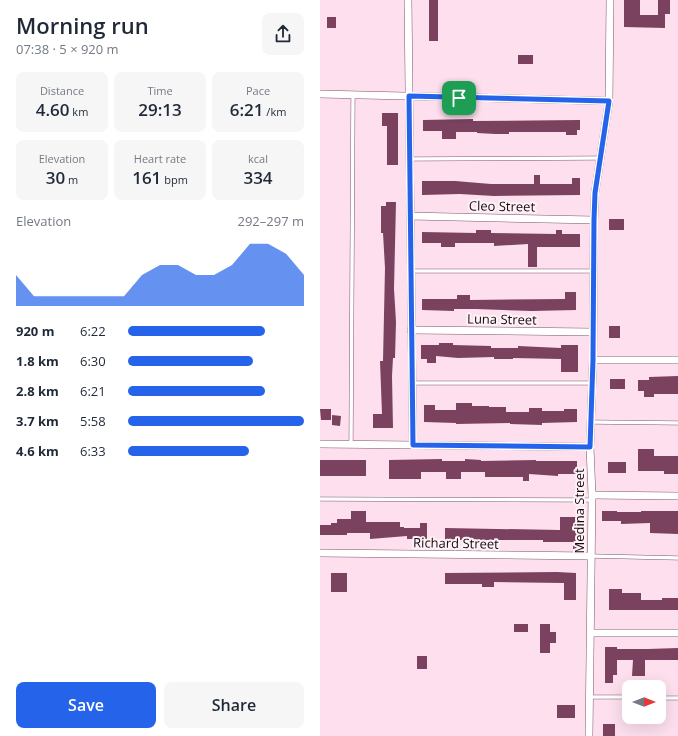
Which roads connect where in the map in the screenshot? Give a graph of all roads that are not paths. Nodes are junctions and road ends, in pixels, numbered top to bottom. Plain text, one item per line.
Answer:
1 (408, 0) edge
2 (610, 0) edge
3 (320, 94) edge
4 (353, 95) junction
5 (409, 96) junction
6 (609, 101) junction
7 (600, 158) junction
8 (410, 159) junction
9 (410, 216) junction
10 (594, 220) junction
11 (411, 271) junction
12 (593, 271) junction
13 (411, 330) junction
14 (593, 332) junction
15 (593, 360) junction
16 (678, 360) edge
17 (412, 383) junction
18 (592, 383) junction
19 (591, 422) junction
20 (678, 423) edge
21 (320, 444) edge
22 (352, 444) junction
23 (413, 445) junction
24 (590, 447) junction
25 (678, 496) edge
26 (592, 498) junction
27 (320, 499) edge
28 (320, 553) edge
29 (591, 556) junction
30 (678, 558) edge
31 (591, 633) junction
32 (678, 633) edge
33 (590, 697) junction
34 (622, 698) edge
35 (666, 698) edge
36 (678, 698) edge
37 (589, 736) edge

1 - 5 street
2 - 6 street, Medina Street
3 - 4 street
4 - 5 street
4 - 22 lane
5 - 6 street
5 - 8 street
6 - 7 street, Medina Street
7 - 8 lane
7 - 10 street, Medina Street
8 - 9 street
9 - 10 street, Cleo Street
9 - 11 street
10 - 12 street, Medina Street
11 - 12 lane
11 - 13 street
12 - 14 street, Medina Street
13 - 14 street, Luna Street
13 - 17 street
14 - 15 street, Medina Street
15 - 16 street
15 - 18 street, Medina Street
17 - 18 lane
17 - 23 street
18 - 19 street, Medina Street
19 - 20 lane
19 - 24 street, Medina Street
21 - 22 street
22 - 23 street
23 - 24 street
24 - 26 street, Medina Street
25 - 26 street
26 - 27 lane
26 - 29 street, Medina Street
28 - 29 street, Richard Street
29 - 30 lane
29 - 31 street, Medina Street
31 - 32 street
31 - 33 street, Medina Street
33 - 34 lane
33 - 37 street, Medina Street
35 - 36 lane

